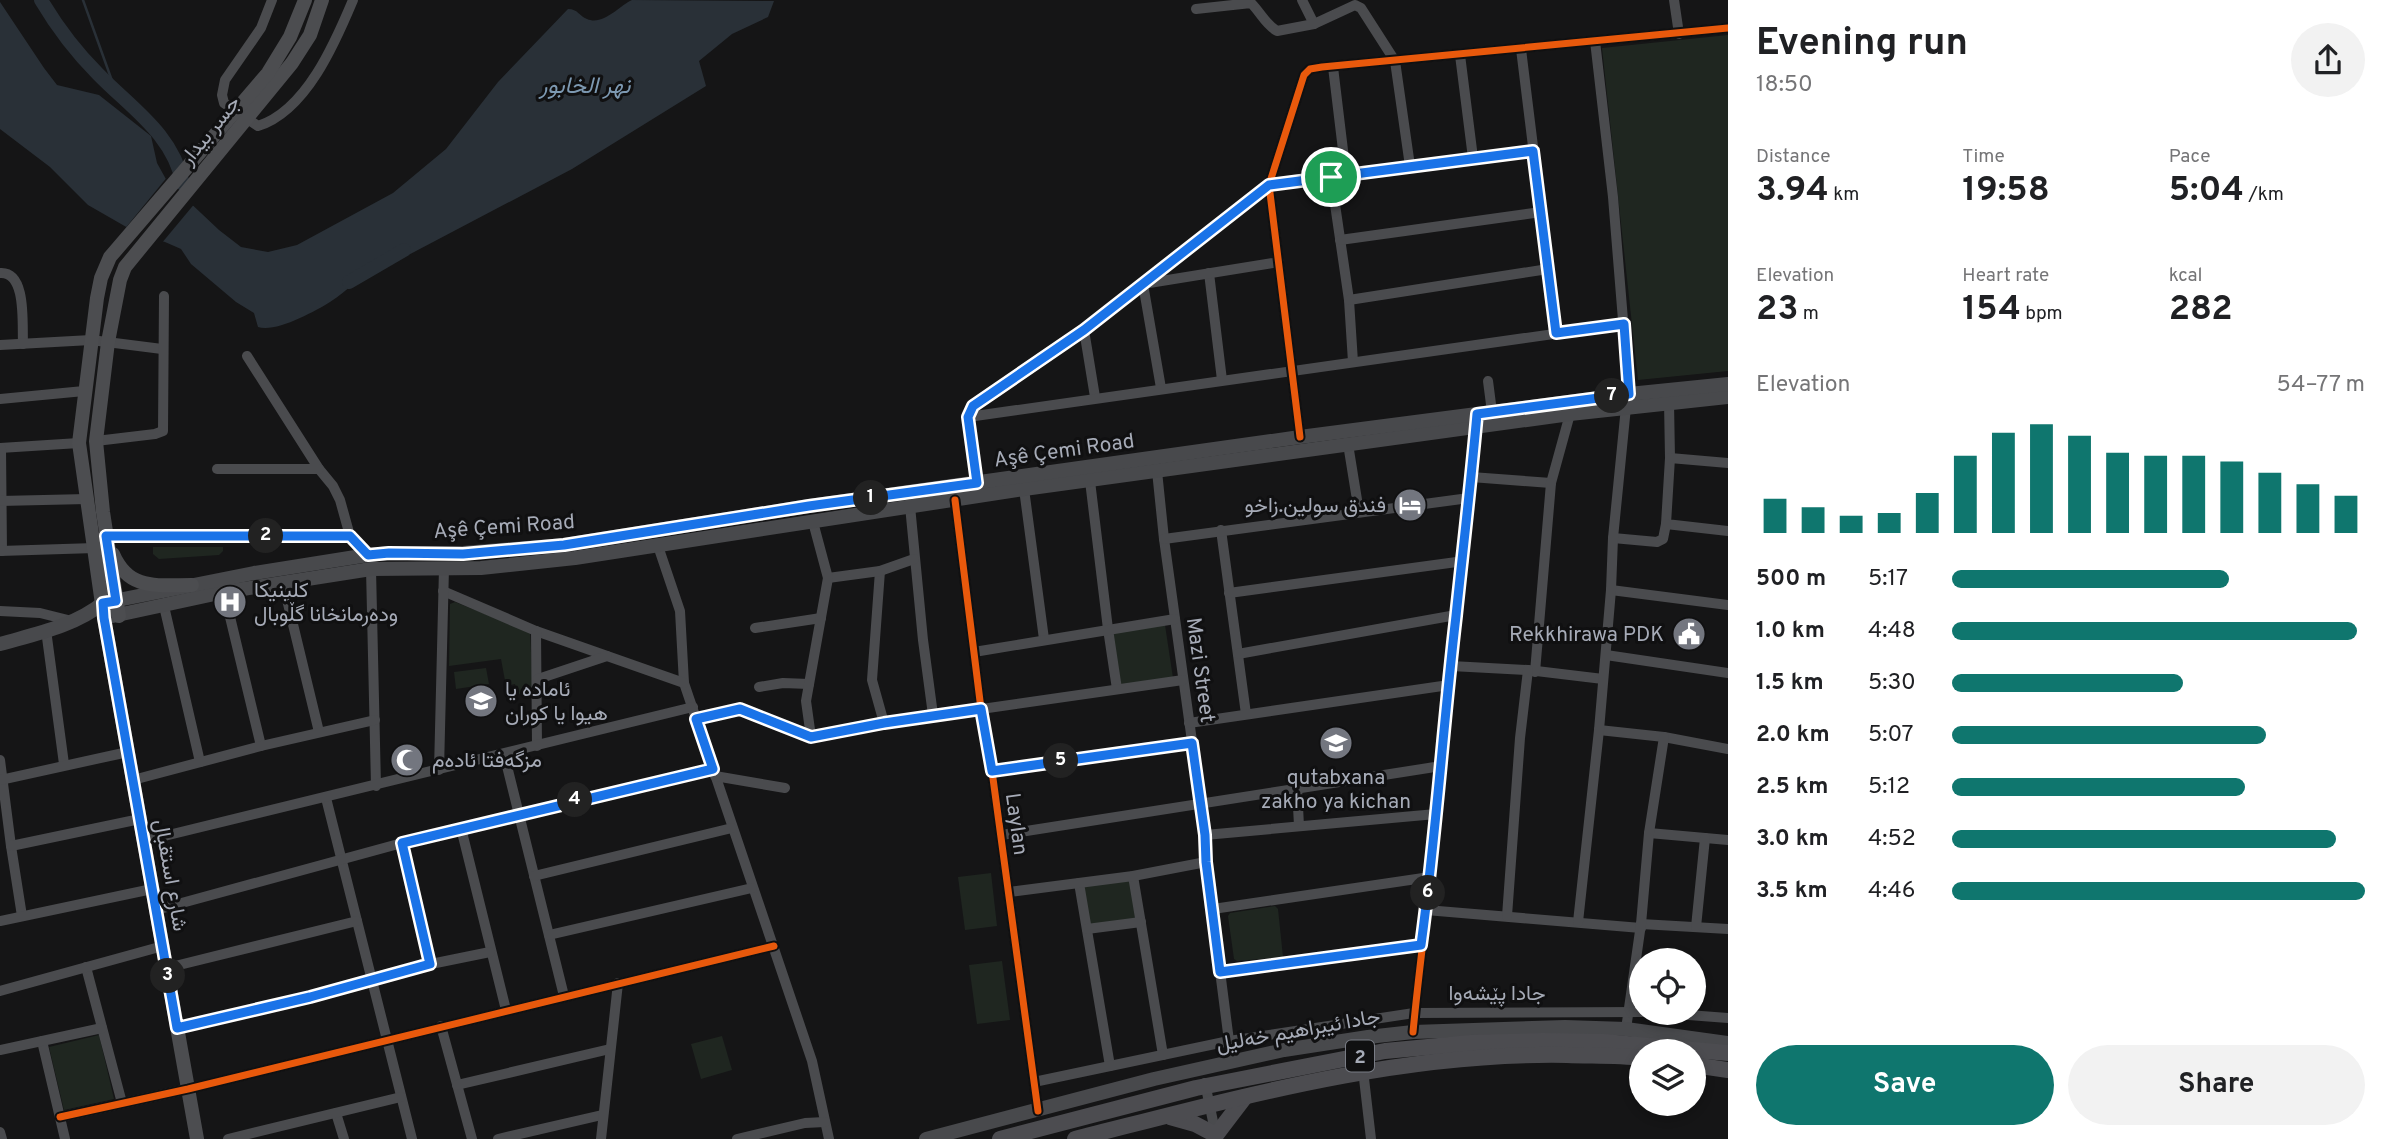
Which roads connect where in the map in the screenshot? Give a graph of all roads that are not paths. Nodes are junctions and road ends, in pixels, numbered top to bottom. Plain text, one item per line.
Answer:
1 (272, 0) edge
2 (305, 0) edge
3 (322, 0) edge
4 (353, 0) edge
5 (1302, 0) edge
6 (1674, 0) edge
7 (1196, 9) dead end
8 (1314, 23) junction
9 (1728, 28) edge
10 (1679, 34) junction
11 (1595, 41) junction
12 (1521, 49) junction
13 (1460, 55) junction
14 (1395, 61) junction
15 (1333, 67) junction
16 (1533, 151) junction
17 (1473, 158) junction
18 (1410, 166) junction
19 (1346, 175) junction
20 (1331, 177) junction
21 (1269, 185) junction
22 (1541, 212) junction
23 (1340, 240) junction
24 (1279, 262) junction
25 (1548, 269) junction
26 (0, 273) edge
27 (1209, 273) junction
28 (1143, 284) junction
29 (164, 296) dead end
30 (1349, 300) junction
31 (1624, 324) junction
32 (1084, 330) junction
33 (1556, 333) junction
34 (91, 340) junction
35 (108, 342) junction
36 (23, 344) junction
37 (0, 345) edge
38 (162, 349) junction
39 (247, 356) dead end
40 (1353, 362) junction
41 (1293, 370) junction
42 (1222, 380) junction
43 (1489, 381) dead end
44 (1728, 384) edge
45 (1161, 388) junction
46 (85, 391) junction
47 (1095, 397) junction
48 (1728, 397) edge
49 (0, 399) edge
50 (1628, 401) junction
51 (1669, 402) junction
52 (1570, 414) junction
53 (968, 417) junction
54 (1482, 418) junction
55 (1300, 437) junction
56 (96, 440) junction
57 (79, 443) junction
58 (1349, 444) junction
59 (0, 448) edge
60 (1670, 458) junction
61 (1728, 463) edge
62 (218, 469) dead end
63 (319, 469) junction
64 (1157, 471) junction
65 (1471, 477) junction
66 (1090, 481) junction
67 (977, 483) junction
68 (1551, 483) junction
69 (1024, 489) junction
70 (1469, 498) junction
71 (87, 499) junction
72 (954, 500) junction
73 (1, 501) edge
74 (910, 506) junction
75 (1359, 512) junction
76 (813, 522) junction
77 (1665, 524) junction
78 (1221, 530) junction
79 (1728, 531) edge
80 (106, 536) junction
81 (350, 536) junction
82 (1613, 538) junction
83 (1164, 539) junction
84 (658, 546) junction
85 (95, 548) junction
86 (1, 551) edge
87 (914, 559) junction
88 (1464, 561) junction
89 (370, 562) junction
90 (444, 568) junction
91 (880, 571) junction
92 (828, 578) junction
93 (283, 583) junction
94 (192, 585) junction
95 (1611, 590) junction
96 (224, 592) junction
97 (443, 592) junction
98 (1229, 593) junction
99 (1728, 605) edge
100 (164, 606) junction
101 (106, 610) junction
102 (0, 611) edge
103 (1456, 615) junction
104 (821, 618) junction
105 (1175, 619) junction
106 (73, 621) junction
107 (755, 628) dead end
108 (1108, 629) junction
109 (46, 630) junction
110 (536, 631) junction
111 (1044, 639) junction
112 (0, 644) edge
113 (974, 652) junction
114 (1238, 654) junction
115 (1606, 655) junction
116 (607, 656) junction
117 (1451, 666) junction
118 (1531, 671) junction
119 (1728, 673) edge
120 (1450, 678) junction
121 (538, 679) junction
122 (1603, 679) junction
123 (1183, 680) junction
124 (684, 683) junction
125 (809, 684) junction
126 (759, 687) dead end
127 (1117, 690) junction
128 (692, 707) junction
129 (981, 709) junction
130 (1246, 714) junction
131 (933, 715) junction
132 (696, 719) junction
133 (375, 720) junction
134 (884, 723) junction
135 (1189, 723) junction
136 (1599, 730) junction
137 (319, 732) junction
138 (811, 737) junction
139 (1664, 737) junction
140 (1192, 743) junction
141 (261, 746) junction
142 (537, 746) junction
143 (1728, 749) edge
144 (128, 752) junction
145 (504, 754) junction
146 (0, 760) edge
147 (200, 762) junction
148 (64, 764) junction
149 (1441, 766) junction
150 (439, 770) junction
151 (992, 771) junction
152 (714, 772) junction
153 (1, 779) edge
154 (133, 780) junction
155 (376, 786) junction
156 (785, 788) dead end
157 (1297, 788) junction
158 (326, 798) junction
159 (1201, 803) junction
160 (519, 814) junction
161 (1436, 814) junction
162 (140, 819) junction
163 (1299, 826) junction
164 (461, 828) junction
165 (732, 828) junction
166 (1649, 833) junction
167 (1001, 835) junction
168 (1205, 835) junction
169 (1705, 838) junction
170 (1728, 840) edge
171 (144, 841) junction
172 (7, 842) edge
173 (402, 843) junction
174 (341, 859) junction
175 (1206, 862) junction
176 (534, 876) junction
177 (1133, 876) junction
178 (1430, 877) junction
179 (1079, 883) junction
180 (752, 888) junction
181 (152, 889) junction
182 (1009, 892) junction
183 (1213, 909) junction
184 (156, 910) junction
185 (1426, 910) junction
186 (22, 916) junction
187 (1507, 916) junction
188 (0, 921) edge
189 (357, 921) junction
190 (1141, 922) junction
191 (1578, 922) junction
192 (1641, 926) junction
193 (1696, 927) junction
194 (1087, 929) junction
195 (1728, 929) edge
196 (549, 935) junction
197 (1421, 945) junction
198 (163, 946) junction
199 (774, 946) junction
200 (1638, 948) edge
201 (490, 952) junction
202 (430, 964) junction
203 (86, 967) junction
204 (167, 968) junction
205 (1220, 972) junction
206 (372, 980) junction
207 (618, 983) junction
208 (0, 991) edge
209 (564, 996) junction
210 (506, 1010) junction
211 (1629, 1011) edge
212 (1414, 1013) junction
213 (1629, 1016) edge
214 (1706, 1016) edge
215 (1728, 1018) edge
216 (441, 1026) junction
217 (102, 1028) junction
218 (177, 1028) junction
219 (1626, 1029) junction
220 (1413, 1032) junction
221 (387, 1040) junction
222 (42, 1041) junction
223 (1229, 1041) junction
224 (1728, 1043) edge
225 (610, 1049) junction
226 (0, 1050) edge
227 (1728, 1053) edge
228 (1163, 1055) junction
229 (1629, 1058) edge
230 (1110, 1066) junction
231 (1706, 1067) edge
232 (1202, 1068) junction
233 (1363, 1070) junction
234 (1728, 1070) edge
235 (1034, 1082) junction
236 (457, 1085) junction
237 (1206, 1086) junction
238 (188, 1089) junction
239 (401, 1097) junction
240 (1245, 1097) junction
241 (122, 1104) junction
242 (1210, 1105) junction
243 (1038, 1111) junction
244 (336, 1113) junction
245 (602, 1115) junction
246 (1168, 1116) junction
247 (60, 1117) junction
248 (825, 1122) junction
249 (0, 1132) edge
250 (1216, 1137) edge
251 (2, 1139) edge
252 (65, 1139) edge
253 (197, 1139) edge
254 (228, 1139) edge
255 (344, 1139) edge
256 (412, 1139) edge
257 (472, 1139) edge
258 (498, 1139) edge
259 (601, 1139) edge
260 (737, 1139) edge
261 (829, 1139) edge
262 (926, 1139) edge
263 (1000, 1139) edge
264 (1074, 1139) edge
265 (1371, 1139) edge

1 - 4 street
2 - 34 main road, جسر بيدار
3 - 35 main road, جسر بيدار
5 - 8 street
6 - 10 street
7 - 8 street
8 - 14 street
9 - 10 street
10 - 11 street
11 - 12 street
11 - 31 street
12 - 13 street
12 - 16 street
13 - 14 street
13 - 17 street
14 - 15 street
14 - 18 street
15 - 19 street
15 - 21 street
16 - 17 street
16 - 22 street
17 - 18 street
18 - 19 street
19 - 20 street
20 - 21 street
20 - 23 street
21 - 24 street
21 - 28 street
22 - 23 street
22 - 25 street
23 - 30 street
24 - 27 street
24 - 41 street
25 - 30 street
25 - 33 street
26 - 36 street
27 - 28 street
27 - 42 street
28 - 32 street
28 - 45 street
29 - 38 street
30 - 40 street
31 - 33 street
31 - 50 street
32 - 47 street
32 - 53 street
33 - 40 street
34 - 35 street
34 - 36 street
34 - 46 main road
35 - 38 street
35 - 56 main road
36 - 37 street
38 - 56 street
39 - 63 street
40 - 41 street
41 - 42 street
41 - 55 street
42 - 45 street
43 - 54 street
44 - 50 main road, Aşê Çemi Road
45 - 47 street
46 - 49 street
46 - 57 main road
47 - 53 street
48 - 51 main road, Aşê Çemi Road
50 - 51 main road, Aşê Çemi Road
50 - 52 main road, Aşê Çemi Road
50 - 54 main road, Aşê Çemi Road
50 - 82 street
51 - 60 street
52 - 54 main road, Aşê Çemi Road
52 - 68 street
53 - 67 street
54 - 55 main road, Aşê Çemi Road
54 - 58 main road, Aşê Çemi Road
54 - 65 street
55 - 67 main road, Aşê Çemi Road
56 - 80 main road
57 - 59 street
57 - 71 main road
58 - 64 main road, Aşê Çemi Road
58 - 75 street
59 - 73 street
60 - 61 street
60 - 77 street
62 - 63 street
63 - 81 street
64 - 66 main road, Aşê Çemi Road
64 - 83 street, Mazi Street
65 - 68 street
65 - 70 street
66 - 69 main road, Aşê Çemi Road
66 - 108 street
67 - 89 main road, Aşê Çemi Road
68 - 118 street
69 - 72 main road, Aşê Çemi Road
69 - 111 street
70 - 75 street
70 - 88 street
71 - 73 street
71 - 85 main road
72 - 74 main road, Aşê Çemi Road
72 - 113 street, Laylan
73 - 86 street
74 - 76 main road, Aşê Çemi Road
74 - 87 street
75 - 78 street
76 - 84 main road, Aşê Çemi Road
76 - 92 street
77 - 79 street
77 - 82 street
78 - 83 street
78 - 98 street
80 - 81 street
80 - 94 main road
80 - 101 main road
81 - 89 street
82 - 95 street
83 - 105 street, Mazi Street
84 - 90 main road, Aşê Çemi Road
84 - 124 street
85 - 86 street
85 - 101 main road
87 - 91 street
87 - 131 street
88 - 98 street
88 - 103 street
89 - 90 main road, Aşê Çemi Road
89 - 93 main road, Aşê Çemi Road
89 - 94 main road, Aşê Çemi Road
89 - 133 street
90 - 97 street
91 - 92 street
91 - 134 street
92 - 104 street
93 - 96 main road, Aşê Çemi Road
93 - 137 street
94 - 101 main road, Aşê Çemi Road
95 - 99 street
95 - 115 street
96 - 100 main road, Aşê Çemi Road
96 - 141 street
97 - 110 street
97 - 150 street
98 - 114 street
100 - 101 main road, Aşê Çemi Road
100 - 147 street
101 - 106 main road
101 - 144 main road, شارع استقبال
102 - 106 street
103 - 114 street
103 - 117 street
104 - 107 street
104 - 125 street
105 - 108 street
105 - 123 street, Mazi Street
106 - 109 main road
108 - 111 street
108 - 127 street
109 - 112 main road
109 - 148 street
110 - 116 street
110 - 121 street
111 - 113 street
113 - 129 street, Laylan
114 - 130 street
115 - 119 street
115 - 122 street
116 - 121 street
116 - 124 street
117 - 118 street
117 - 120 street
118 - 122 street
118 - 187 street
120 - 130 street
120 - 149 street
121 - 142 street
122 - 136 street
123 - 127 street
123 - 135 street, Mazi Street
124 - 128 street
125 - 126 street
125 - 138 street
127 - 129 street
128 - 132 street
128 - 142 street
129 - 131 street
129 - 151 street, Laylan
130 - 135 street
131 - 134 street
132 - 138 street
132 - 152 street
133 - 137 street
133 - 155 street
134 - 138 street
135 - 140 street, Mazi Street
136 - 139 street
136 - 191 street
137 - 141 street
139 - 143 street
139 - 166 street
140 - 151 street
140 - 159 street, Mazi Street
141 - 147 street
142 - 145 street
144 - 148 street
144 - 154 main road, شارع استقبال
145 - 150 street
145 - 160 street
146 - 153 street
147 - 154 street
148 - 153 street
149 - 157 street
149 - 161 street
150 - 155 street
151 - 167 street, Laylan
152 - 156 street
152 - 160 street
152 - 165 street
153 - 172 street
154 - 162 main road, شارع استقبال
155 - 158 street
157 - 159 street
157 - 163 street
158 - 171 street
158 - 174 street
159 - 167 street
159 - 168 street, Mazi Street
160 - 164 street
160 - 176 street
161 - 163 street
161 - 178 street
162 - 171 main road, شارع استقبال
162 - 172 street
163 - 168 street
164 - 173 street
164 - 201 street
165 - 176 street
165 - 180 street
166 - 169 street
166 - 192 street
167 - 182 street, Laylan
168 - 175 street, Mazi Street
169 - 170 street
169 - 193 street
171 - 181 main road, شارع استقبال
172 - 186 street
173 - 174 street
173 - 202 street
174 - 184 street
174 - 189 street
175 - 177 street
175 - 183 street, Mazi Street
176 - 196 street
177 - 179 street
177 - 190 street
178 - 183 street
178 - 185 street
179 - 182 street
179 - 194 street
180 - 196 street
180 - 199 street
181 - 184 main road, شارع استقبال
181 - 186 street
182 - 235 street, Laylan
183 - 205 street, Mazi Street
184 - 198 main road, شارع استقبال
185 - 187 street
185 - 197 street
186 - 188 street
187 - 191 street
189 - 204 street
189 - 206 street
190 - 194 street
190 - 228 street
191 - 192 street
192 - 193 street
192 - 200 street
193 - 195 street
194 - 230 street
196 - 209 street
197 - 205 street
197 - 212 street
198 - 203 street
198 - 204 main road, شارع استقبال
199 - 207 street
199 - 248 street
201 - 202 street
201 - 210 street
202 - 206 street
203 - 208 street
203 - 217 street
204 - 218 main road, شارع استقبال
205 - 223 street, Mazi Street
206 - 218 street
206 - 221 street
207 - 209 street
207 - 225 street
209 - 210 street
210 - 216 street
211 - 212 street, جادا پێشەوا
212 - 220 street
212 - 223 street, جادا پێشەوا
213 - 219 street
214 - 215 street
216 - 221 street
216 - 236 street
217 - 222 street
217 - 241 street
218 - 238 main road, شارع استقبال
219 - 220 main road, جادا ئیبراهیم خەلیل
219 - 224 main road, جادا ئیبراهیم خەلیل
220 - 232 main road, جادا ئیبراهیم خەلیل
221 - 238 street
221 - 239 street
222 - 226 street
222 - 247 street
223 - 228 street, جادا پێشەوا
225 - 236 street
225 - 245 street
227 - 237 highway, جادا ئیبراهیم خەلیل / 2
228 - 230 street, جادا پێشەوا
229 - 233 highway, 2
230 - 235 street, جادا پێشەوا
231 - 234 highway
232 - 237 street
232 - 243 main road, جادا ئیبراهیم خەلیل
233 - 240 highway, 2
233 - 265 street
235 - 243 street, Laylan
236 - 257 street
237 - 242 street
237 - 263 highway, جادا ئیبراهیم خەلیل / 2
238 - 241 street
238 - 253 main road, شارع استقبال
239 - 244 street
239 - 256 street
240 - 242 highway, 2
240 - 250 highway
241 - 247 street
242 - 246 highway, 2
242 - 250 street
243 - 262 main road, جادا ئیبراهیم خەلیل
244 - 254 street
244 - 255 street
245 - 258 street
245 - 259 street
246 - 250 highway
246 - 264 highway, 2
247 - 252 street
248 - 260 street
248 - 261 street
249 - 251 street

